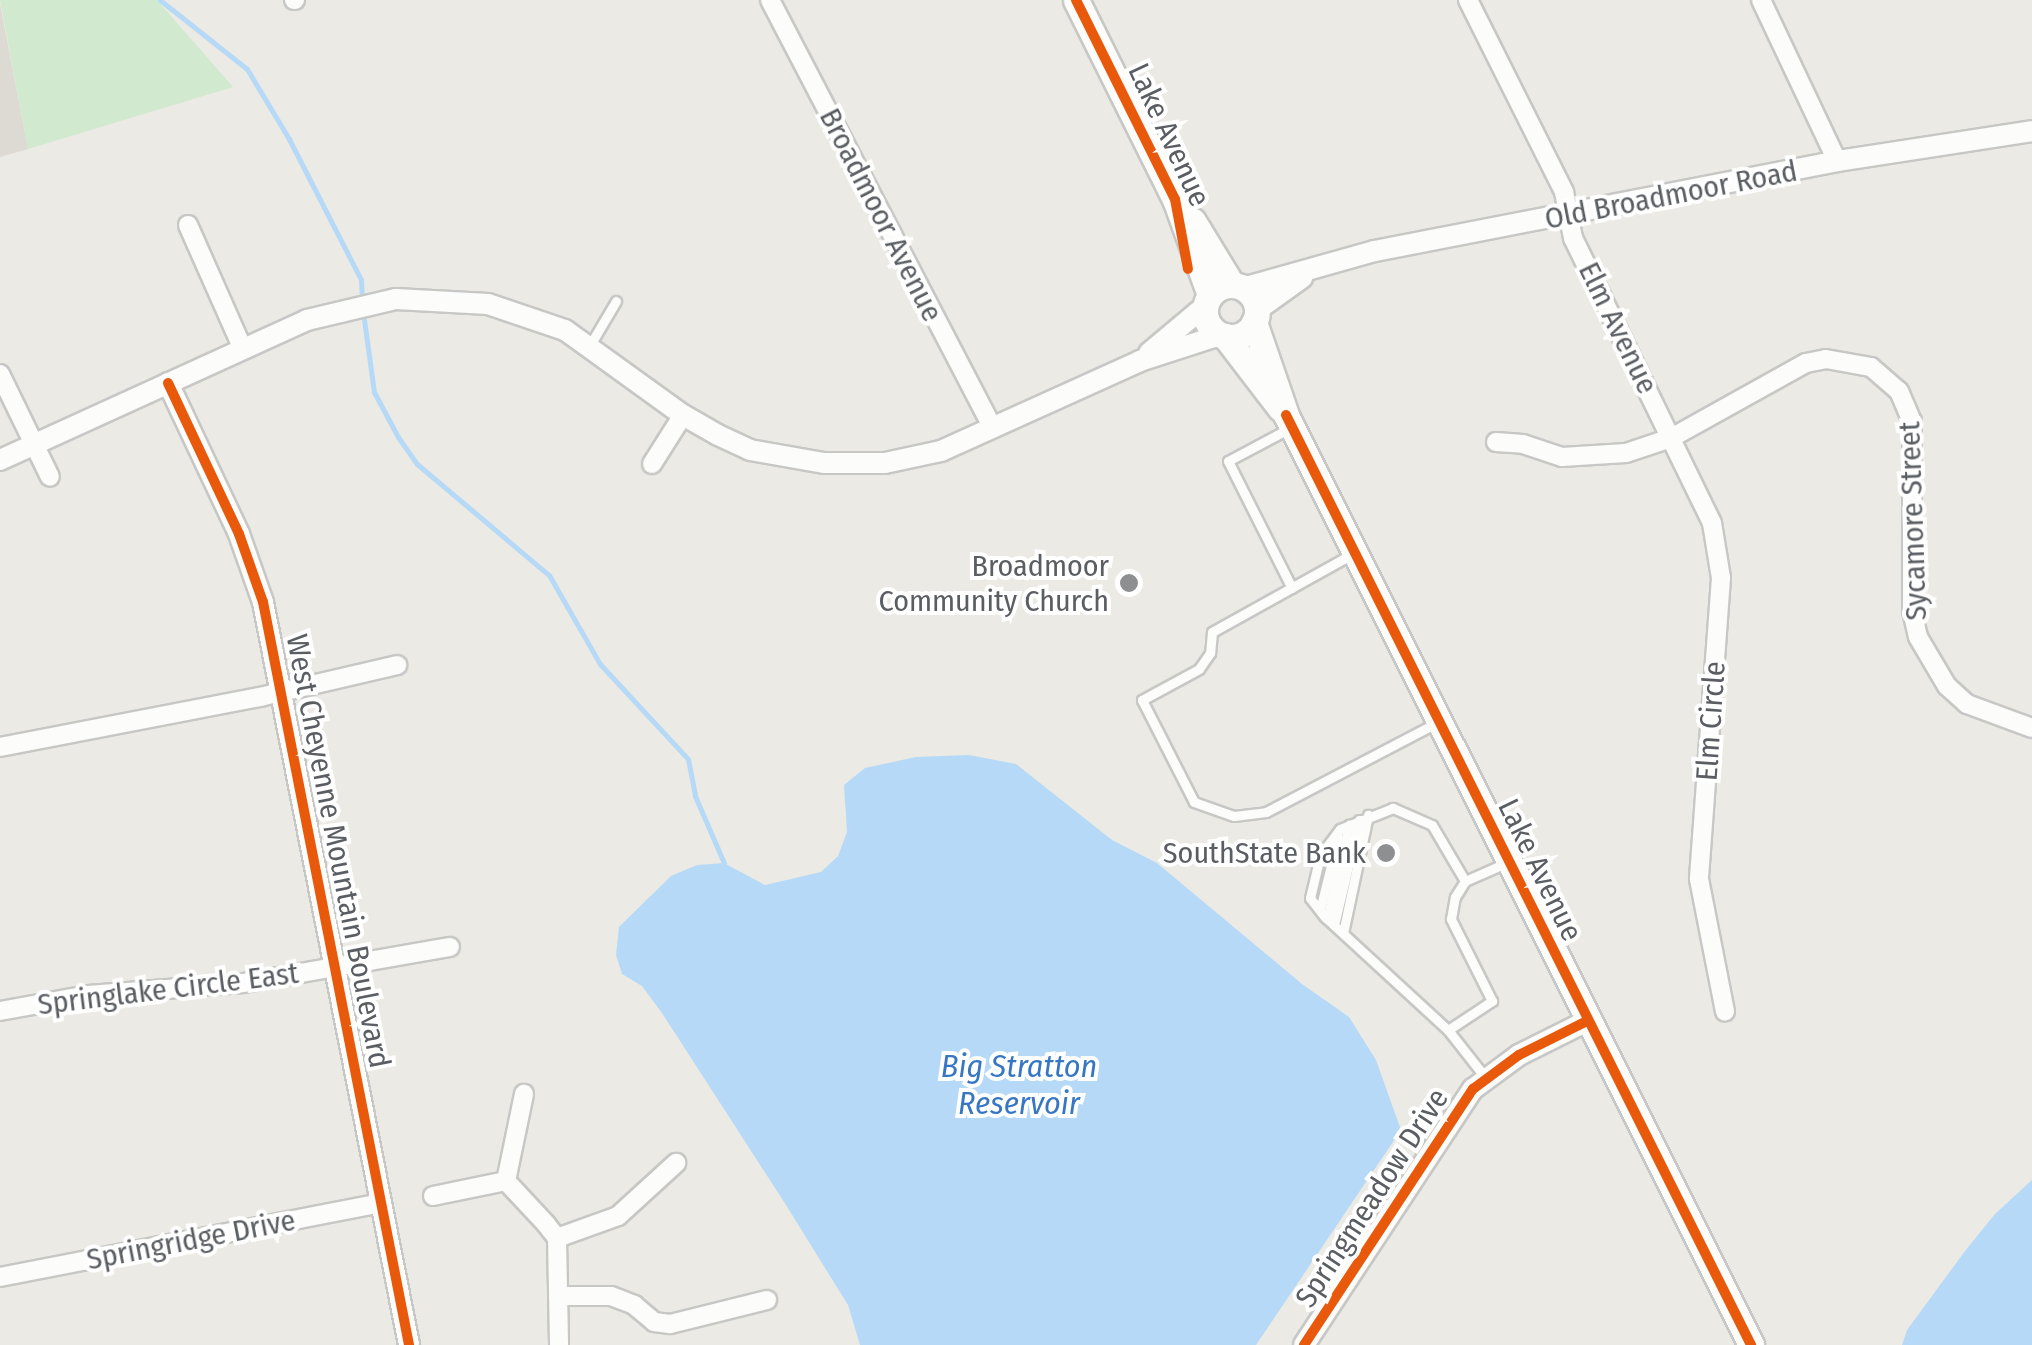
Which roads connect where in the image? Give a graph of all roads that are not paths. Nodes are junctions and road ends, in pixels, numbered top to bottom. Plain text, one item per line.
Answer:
1 (770, 0) edge
2 (1076, 0) edge
3 (1468, 0) edge
4 (1761, 0) edge
5 (2032, 131) edge
6 (1836, 161) junction
7 (1571, 216) junction
8 (188, 225) dead end
9 (1312, 271) junction
10 (1223, 294) junction
11 (616, 300) dead end
12 (1255, 317) junction
13 (1223, 336) junction
14 (590, 345) junction
15 (242, 348) junction
16 (1140, 361) junction
17 (0, 374) edge
18 (168, 383) junction
19 (683, 415) junction
20 (1289, 421) junction
21 (993, 430) junction
22 (1672, 438) junction
23 (1496, 442) dead end
24 (36, 444) junction
25 (0, 460) edge
26 (652, 464) dead end
27 (50, 477) dead end
28 (1354, 553) junction
29 (1292, 588) junction
30 (397, 665) dead end
31 (284, 690) junction
32 (1438, 722) junction
33 (2032, 728) edge
34 (0, 747) edge
35 (1354, 822) junction
36 (1508, 862) junction
37 (1465, 881) junction
38 (1327, 918) junction
39 (1343, 933) junction
40 (450, 946) dead end
41 (336, 968) junction
42 (0, 1011) edge
43 (1725, 1011) dead end
44 (1587, 1021) junction
45 (1448, 1030) junction
46 (1486, 1078) junction
47 (524, 1094) dead end
48 (676, 1163) dead end
49 (506, 1180) junction
50 (433, 1196) dead end
51 (382, 1203) junction
52 (557, 1238) junction
53 (0, 1277) edge
54 (558, 1296) junction
55 (767, 1300) dead end
56 (410, 1345) edge
57 (559, 1345) edge
58 (1304, 1345) edge
59 (1751, 1345) edge

1 - 21 street, Broadmoor Avenue
2 - 10 main road, Lake Avenue
3 - 7 street, Elm Avenue
4 - 6 street
5 - 6 street, Old Broadmoor Road
6 - 7 street, Old Broadmoor Road
7 - 9 street, Old Broadmoor Road
7 - 22 street, Elm Avenue
8 - 15 street
9 - 10 street, Old Broadmoor Road
9 - 12 street, Old Broadmoor Road
10 - 12 main road
10 - 13 main road
10 - 16 street, Old Broadmoor Road
11 - 14 lane
12 - 13 main road
12 - 20 main road, Lake Avenue
13 - 16 street, Old Broadmoor Road
13 - 20 main road, Lake Avenue
14 - 15 street, Old Broadmoor Road
14 - 19 street, Old Broadmoor Road
15 - 18 street, Old Broadmoor Road
16 - 21 street, Old Broadmoor Road
17 - 24 street
18 - 24 street
18 - 31 street, West Cheyenne Mountain Boulevard
19 - 21 street, Old Broadmoor Road
19 - 26 street
20 - 28 main road, Lake Avenue
20 - 29 lane
22 - 23 street, Sycamore Street
22 - 33 street, Sycamore Street
22 - 43 street, Elm Circle
24 - 25 street
24 - 27 street
28 - 29 lane
28 - 32 main road, Lake Avenue
29 - 32 lane
30 - 31 street, West Cheyenne Mountain Boulevard
31 - 34 street
31 - 41 street, West Cheyenne Mountain Boulevard
32 - 36 main road, Lake Avenue
35 - 37 lane
35 - 38 lane
35 - 38 lane
35 - 39 lane
36 - 37 lane
36 - 44 main road, Lake Avenue
37 - 45 lane
38 - 39 lane
39 - 45 lane
40 - 41 street, West Cheyenne Mountain Boulevard
41 - 42 street, Springlake Circle East
41 - 51 street, West Cheyenne Mountain Boulevard
44 - 46 street, Springmeadow Drive
44 - 59 main road, Lake Avenue
45 - 46 lane
46 - 58 street, Springmeadow Drive
47 - 49 street
48 - 52 street
49 - 50 street
49 - 52 street
51 - 53 street, Springridge Drive
51 - 56 street, West Cheyenne Mountain Boulevard
52 - 54 street
54 - 55 street
54 - 57 street

